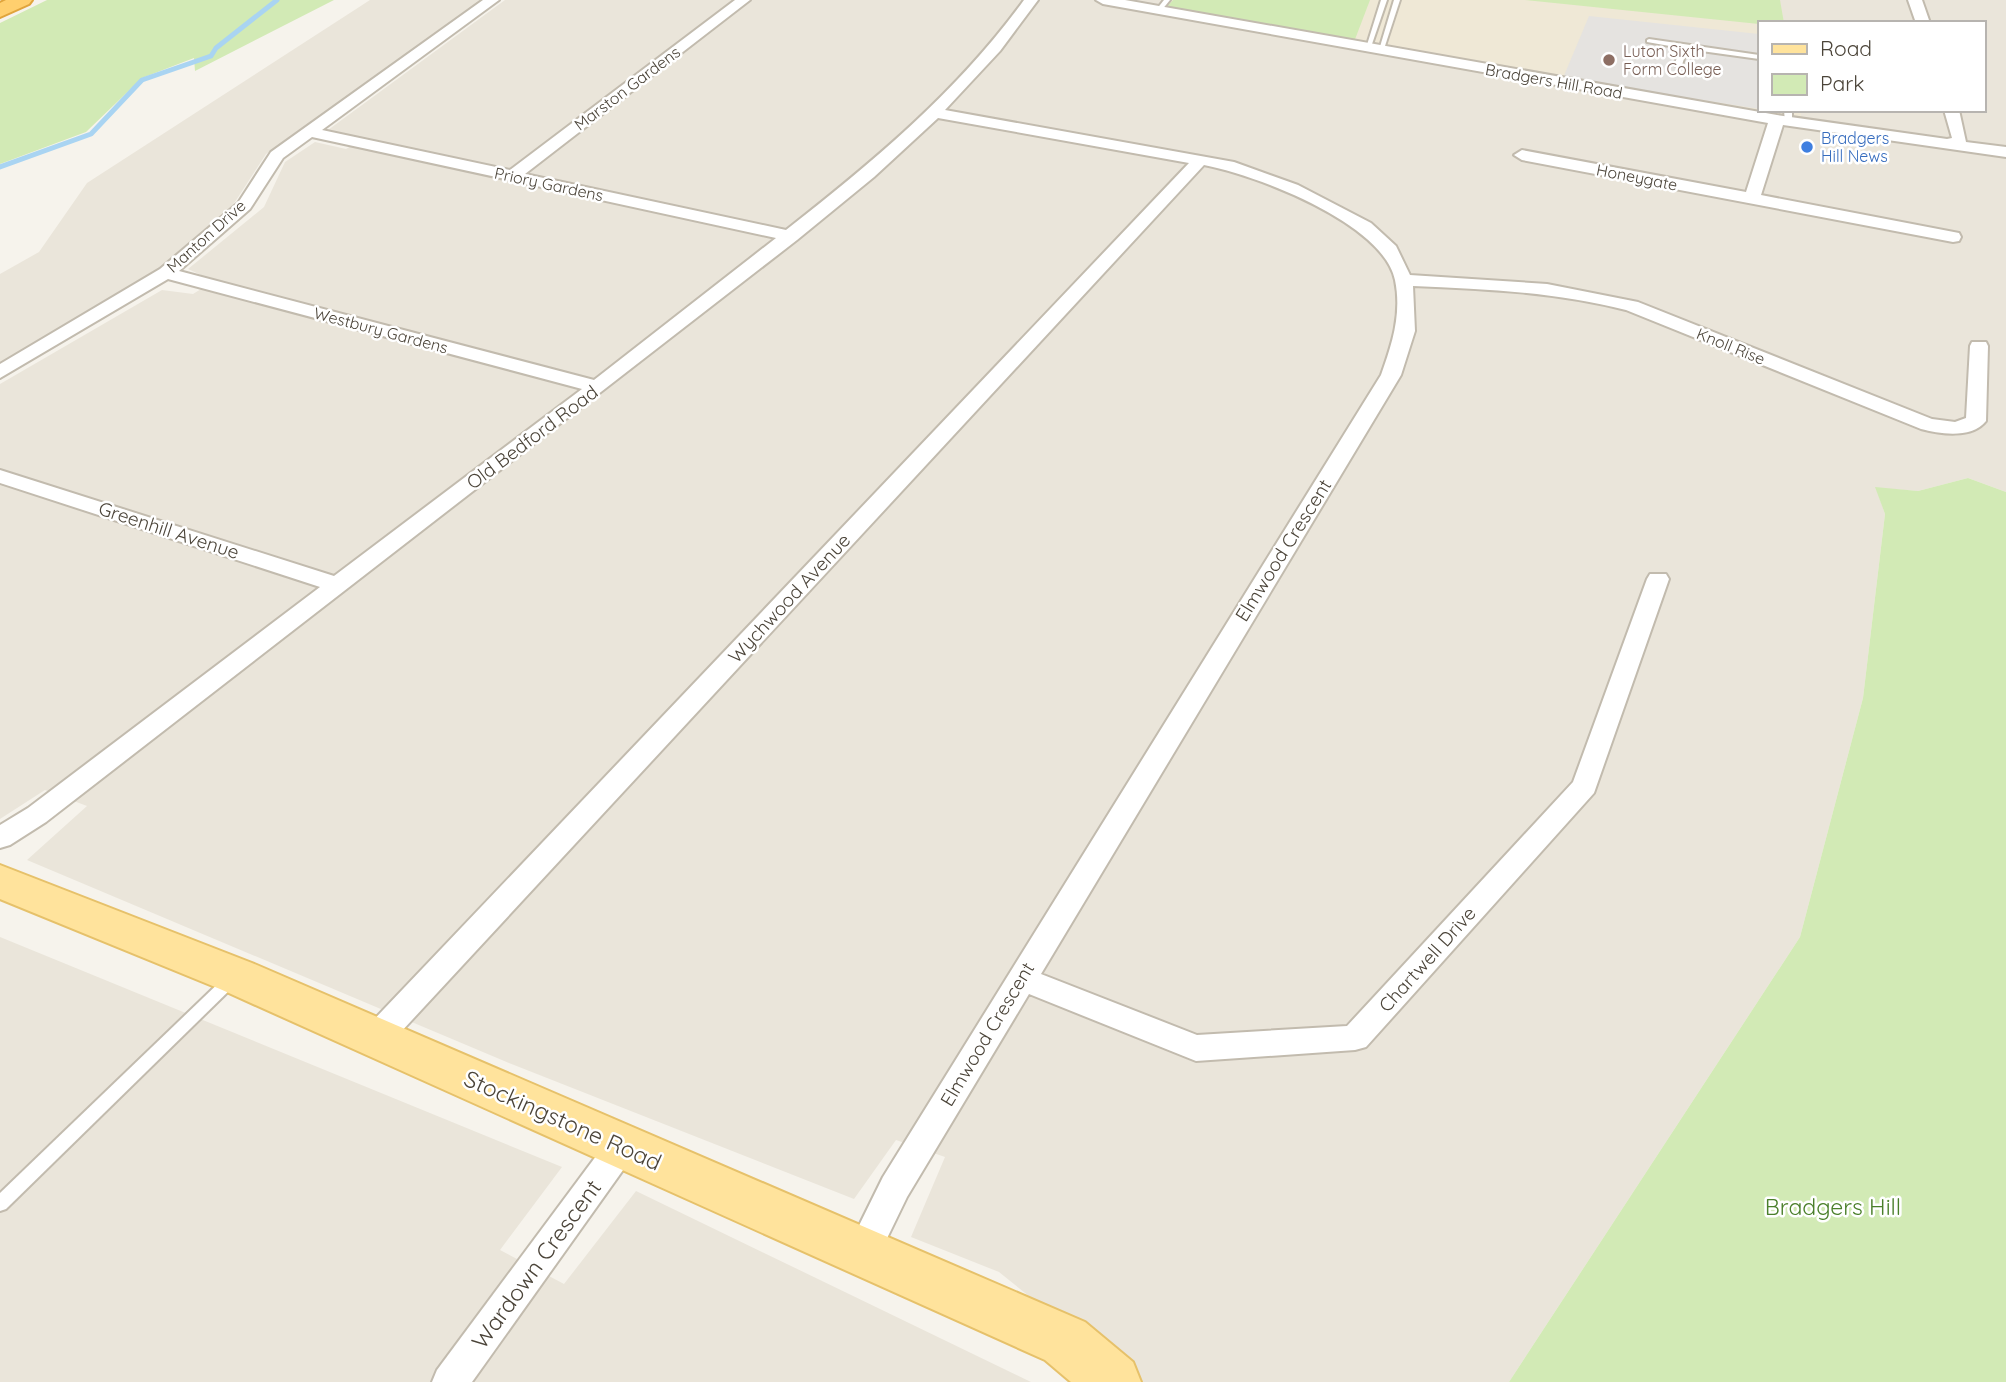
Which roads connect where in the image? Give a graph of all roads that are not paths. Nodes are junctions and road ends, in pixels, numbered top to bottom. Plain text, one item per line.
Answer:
1 (22, 0) edge
2 (492, 0) edge
3 (743, 0) edge
4 (1031, 0) edge
5 (1103, 0) edge
6 (1384, 0) edge
7 (1397, 0) edge
8 (1915, 0) edge
9 (1163, 5) edge
10 (0, 11) edge
11 (1922, 21) edge
12 (1649, 41) dead end
13 (1685, 46) junction
14 (1374, 48) junction
15 (1758, 57) edge
16 (1678, 65) dead end
17 (1952, 112) edge
18 (936, 113) junction
19 (1785, 117) edge
20 (307, 131) junction
21 (1951, 144) junction
22 (2006, 152) edge
23 (1522, 154) dead end
24 (1201, 159) junction
25 (512, 176) junction
26 (1752, 198) junction
27 (791, 236) junction
28 (1958, 239) dead end
29 (166, 273) junction
30 (1404, 280) junction
31 (1979, 346) dead end
32 (0, 372) edge
33 (597, 387) junction
34 (0, 476) edge
35 (1658, 579) dead end
36 (338, 585) junction
37 (0, 838) edge
38 (0, 881) edge
39 (236, 976) junction
40 (1021, 978) junction
41 (376, 1038) junction
42 (622, 1146) junction
43 (0, 1203) edge
44 (863, 1252) junction
45 (450, 1382) edge
46 (1113, 1382) edge

1 - 10 highway
2 - 20 street, Manton Drive
3 - 25 street, Marston Gardens
4 - 18 street, Old Bedford Road
5 - 9 street, Bradgers Hill Road
6 - 14 lane
7 - 14 lane
8 - 11 street
9 - 14 street, Bradgers Hill Road
12 - 13 lane
13 - 15 lane
13 - 16 lane
14 - 19 street, Bradgers Hill Road
17 - 21 street
18 - 24 street, Elmwood Crescent
18 - 27 street, Old Bedford Road
19 - 21 street, Bradgers Hill Road
19 - 26 street
20 - 25 street, Priory Gardens
20 - 29 street, Manton Drive
21 - 22 street, Bradgers Hill Road
23 - 26 street, Honeygate
24 - 30 street, Elmwood Crescent
24 - 41 street, Wychwood Avenue
25 - 27 street, Priory Gardens
26 - 28 street, Honeygate
27 - 33 street, Old Bedford Road
29 - 32 street, Manton Drive
29 - 33 street, Westbury Gardens
30 - 31 street, Knoll Rise
30 - 40 street, Elmwood Crescent
33 - 36 street, Old Bedford Road
34 - 36 street, Greenhill Avenue
35 - 40 street, Chartwell Drive
36 - 37 street, Old Bedford Road
38 - 39 main road, Stockingstone Road
39 - 41 main road, Stockingstone Road
39 - 43 lane
40 - 44 street, Elmwood Crescent
41 - 42 main road, Stockingstone Road
42 - 44 main road, Stockingstone Road
42 - 45 street, Wardown Crescent
44 - 46 main road, Stockingstone Road

